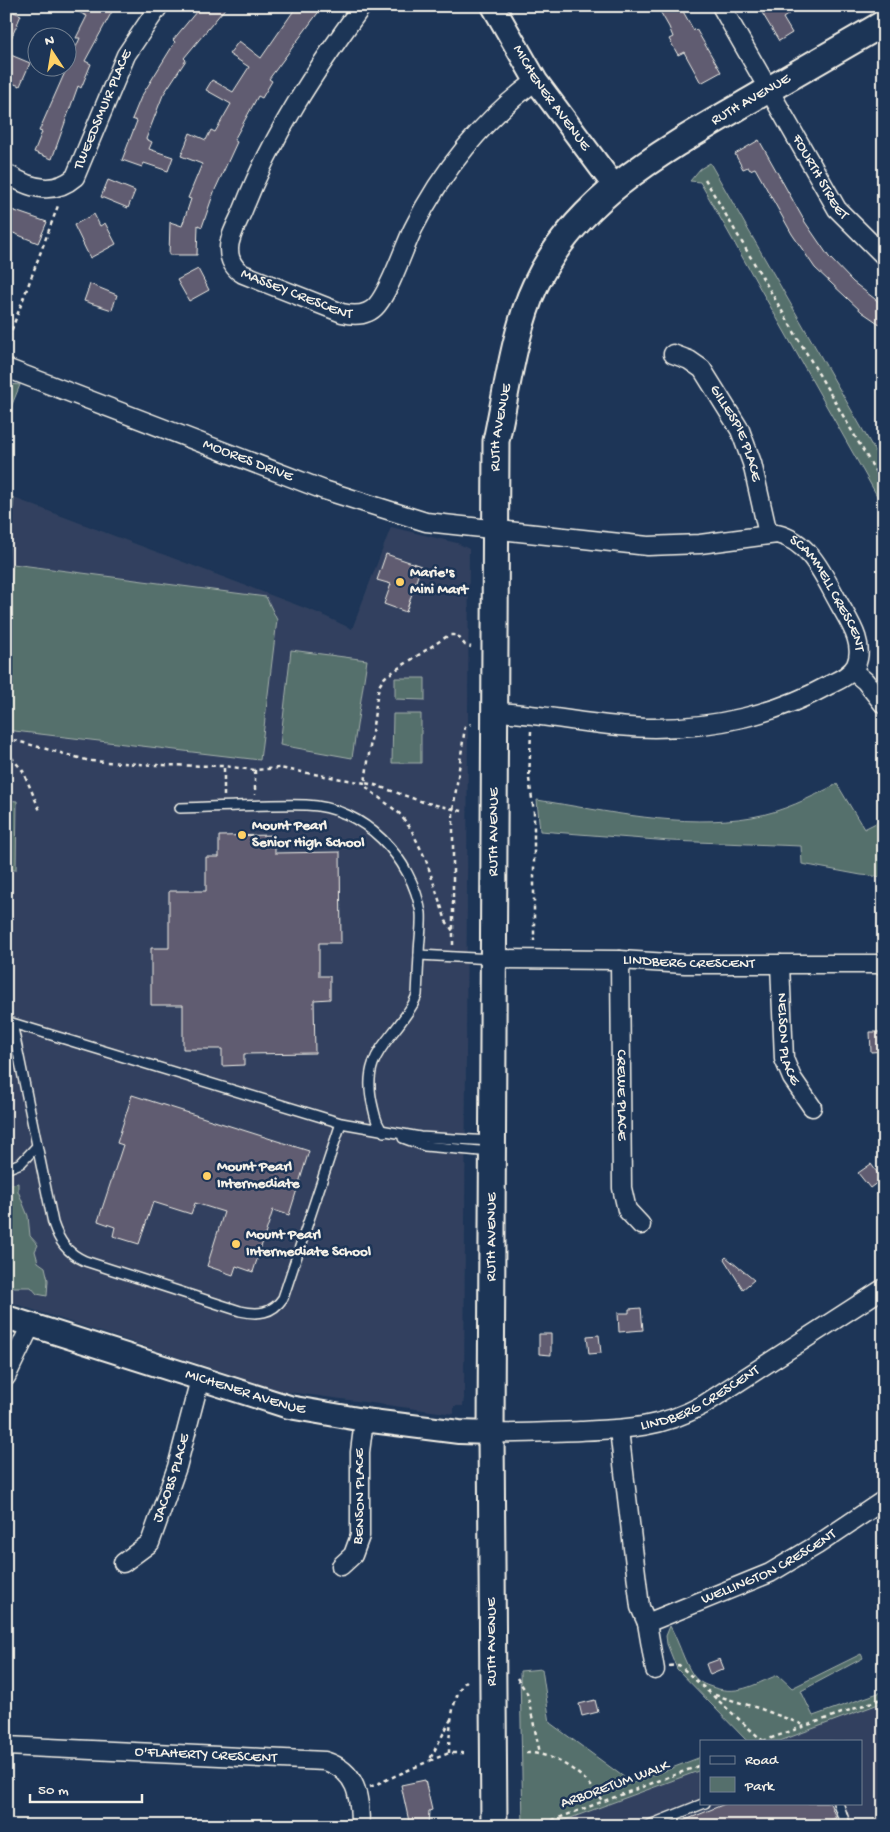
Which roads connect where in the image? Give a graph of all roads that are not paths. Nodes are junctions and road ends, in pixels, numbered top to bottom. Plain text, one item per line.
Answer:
1 (159, 6) edge
2 (362, 6) edge
3 (492, 6) edge
4 (721, 6) edge
5 (884, 23) edge
6 (536, 81) junction
7 (769, 90) junction
8 (6, 174) edge
9 (615, 187) junction
10 (884, 256) edge
11 (673, 354) dead end
12 (6, 368) edge
13 (496, 530) junction
14 (768, 534) junction
15 (853, 671) junction
16 (884, 705) edge
17 (496, 712) junction
18 (180, 808) dead end
19 (419, 955) junction
20 (494, 959) junction
21 (620, 960) junction
22 (780, 964) junction
23 (884, 964) edge
24 (812, 1107) dead end
25 (341, 1123) junction
26 (381, 1131) junction
27 (37, 1146) junction
28 (494, 1147) junction
29 (6, 1169) edge
30 (641, 1225) dead end
31 (884, 1288) edge
32 (6, 1317) edge
33 (31, 1325) junction
34 (6, 1377) edge
35 (200, 1379) junction
36 (364, 1420) junction
37 (619, 1430) junction
38 (491, 1434) junction
39 (884, 1500) edge
40 (123, 1563) dead end
41 (340, 1566) dead end
42 (647, 1622) junction
43 (655, 1670) road end
44 (6, 1746) edge
45 (702, 1804) edge
46 (838, 1804) edge
47 (360, 1826) edge
48 (494, 1826) edge
49 (647, 1826) edge
50 (846, 1826) edge

1 - 8 street, TWEEDSMUIR PLACE
2 - 6 street, MASSEY CRESCENT
3 - 6 street, MICHENER AVENUE
4 - 7 street, FOURTH STREET
5 - 7 main road, RUTH AVENUE
6 - 9 street, MICHENER AVENUE
7 - 9 main road, RUTH AVENUE
7 - 10 street, FOURTH STREET
9 - 13 main road, RUTH AVENUE
11 - 14 street, GILLESPIE PLACE
12 - 13 street, MOORES DRIVE
13 - 14 street, SCAMMELL CRESCENT
13 - 17 main road, RUTH AVENUE
14 - 15 street, SCAMMELL CRESCENT
15 - 16 street
15 - 17 street, SCAMMELL CRESCENT
17 - 20 main road, RUTH AVENUE
18 - 19 lane
19 - 20 lane
19 - 26 lane
20 - 21 street, LINDBERG CRESCENT
20 - 28 main road, RUTH AVENUE
21 - 22 street, LINDBERG CRESCENT
21 - 30 street, CREWE PLACE
22 - 23 street, LINDBERG CRESCENT
22 - 24 street, NELSON PLACE
25 - 26 lane
25 - 27 lane
25 - 27 lane
26 - 28 lane
27 - 29 lane
28 - 38 main road, RUTH AVENUE
31 - 37 street, LINDBERG CRESCENT
32 - 33 street, MICHENER AVENUE
33 - 34 street
33 - 35 street, MICHENER AVENUE
35 - 36 street, MICHENER AVENUE
35 - 40 street, JACOBS PLACE
36 - 38 street, MICHENER AVENUE
36 - 41 street, BENSON PLACE
37 - 38 street, LINDBERG CRESCENT
37 - 42 street
38 - 48 main road, RUTH AVENUE
39 - 42 street, WELLINGTON CRESCENT
42 - 43 street
44 - 47 street, O'FLAHERTY CRESCENT
45 - 49 lane
46 - 50 lane

